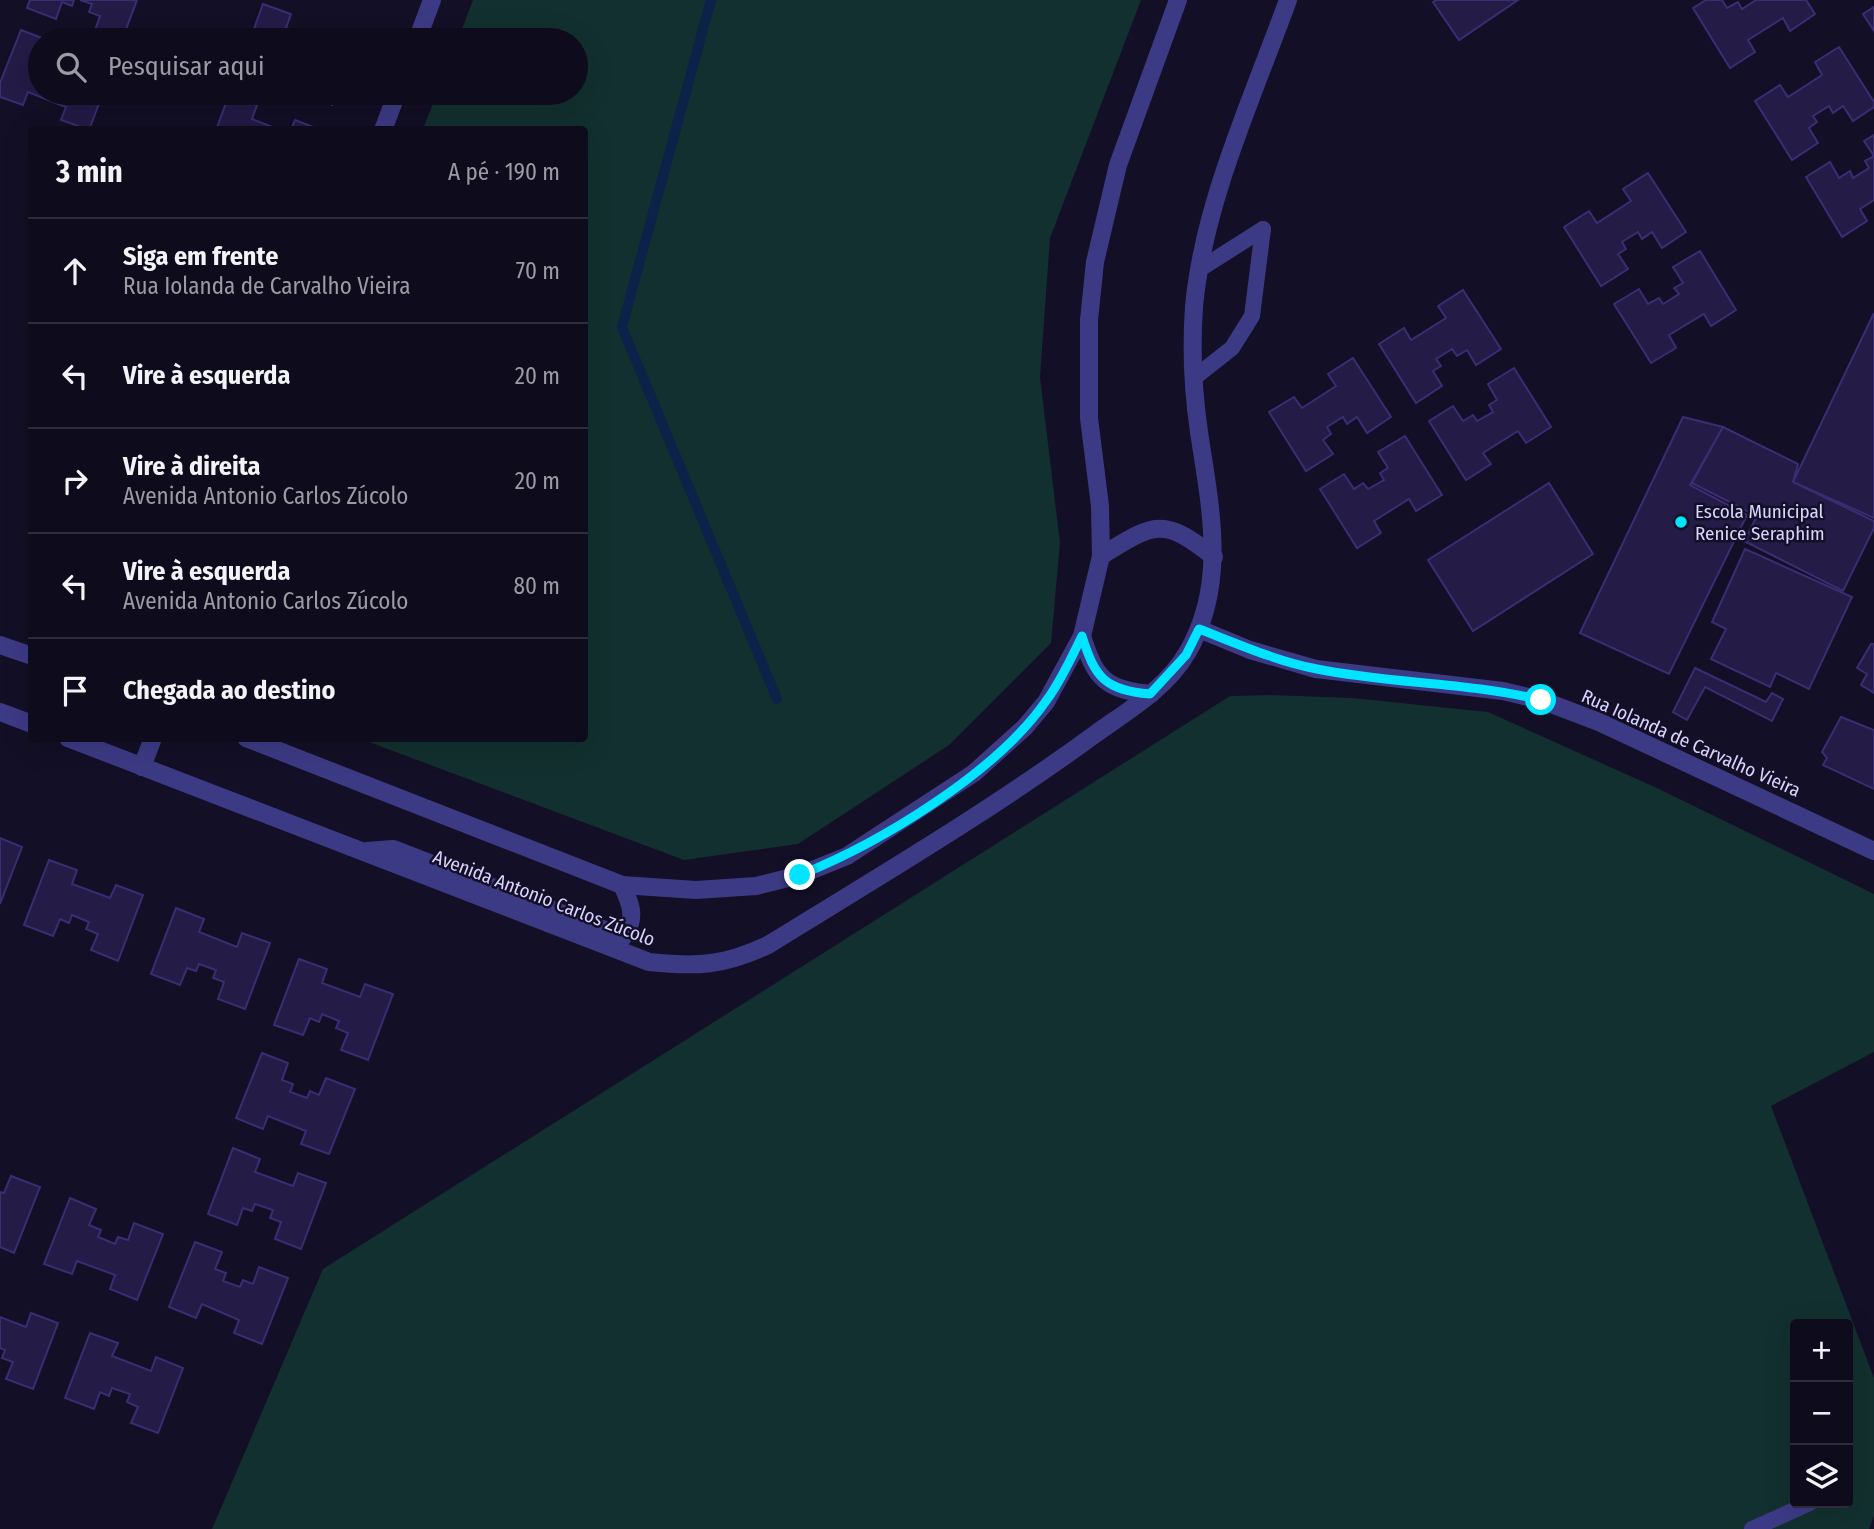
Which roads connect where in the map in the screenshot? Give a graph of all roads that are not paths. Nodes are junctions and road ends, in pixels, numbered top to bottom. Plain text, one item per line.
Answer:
1 (432, 0) edge
2 (1178, 0) edge
3 (1288, 0) edge
4 (422, 28) edge
5 (392, 105) edge
6 (385, 126) edge
7 (1200, 269) junction
8 (1194, 378) junction
9 (1101, 556) junction
10 (1214, 557) junction
11 (1199, 629) junction
12 (1082, 636) junction
13 (0, 645) edge
14 (28, 655) edge
15 (1150, 694) junction
16 (0, 712) edge
17 (28, 722) edge
18 (78, 742) edge
19 (151, 742) edge
20 (256, 742) edge
21 (142, 767) junction
22 (364, 851) junction
23 (1874, 851) edge
24 (622, 884) junction
25 (1799, 1508) edge
26 (1752, 1529) edge

1 - 4 street
2 - 9 street
3 - 7 street
5 - 6 street
7 - 8 street
7 - 8 lane
8 - 10 street
9 - 10 street
9 - 12 street
10 - 11 street
11 - 15 street
11 - 23 street, Rua Iolanda de Carvalho Vieira
12 - 15 street
12 - 24 street
13 - 14 street
15 - 22 street, Avenida Antonio Carlos Zúcolo
16 - 17 street
18 - 21 street, Avenida Antonio Carlos Zúcolo
19 - 21 street
20 - 24 street
21 - 22 street, Avenida Antonio Carlos Zúcolo
22 - 24 street, Avenida Antonio Carlos Zúcolo
25 - 26 lane

